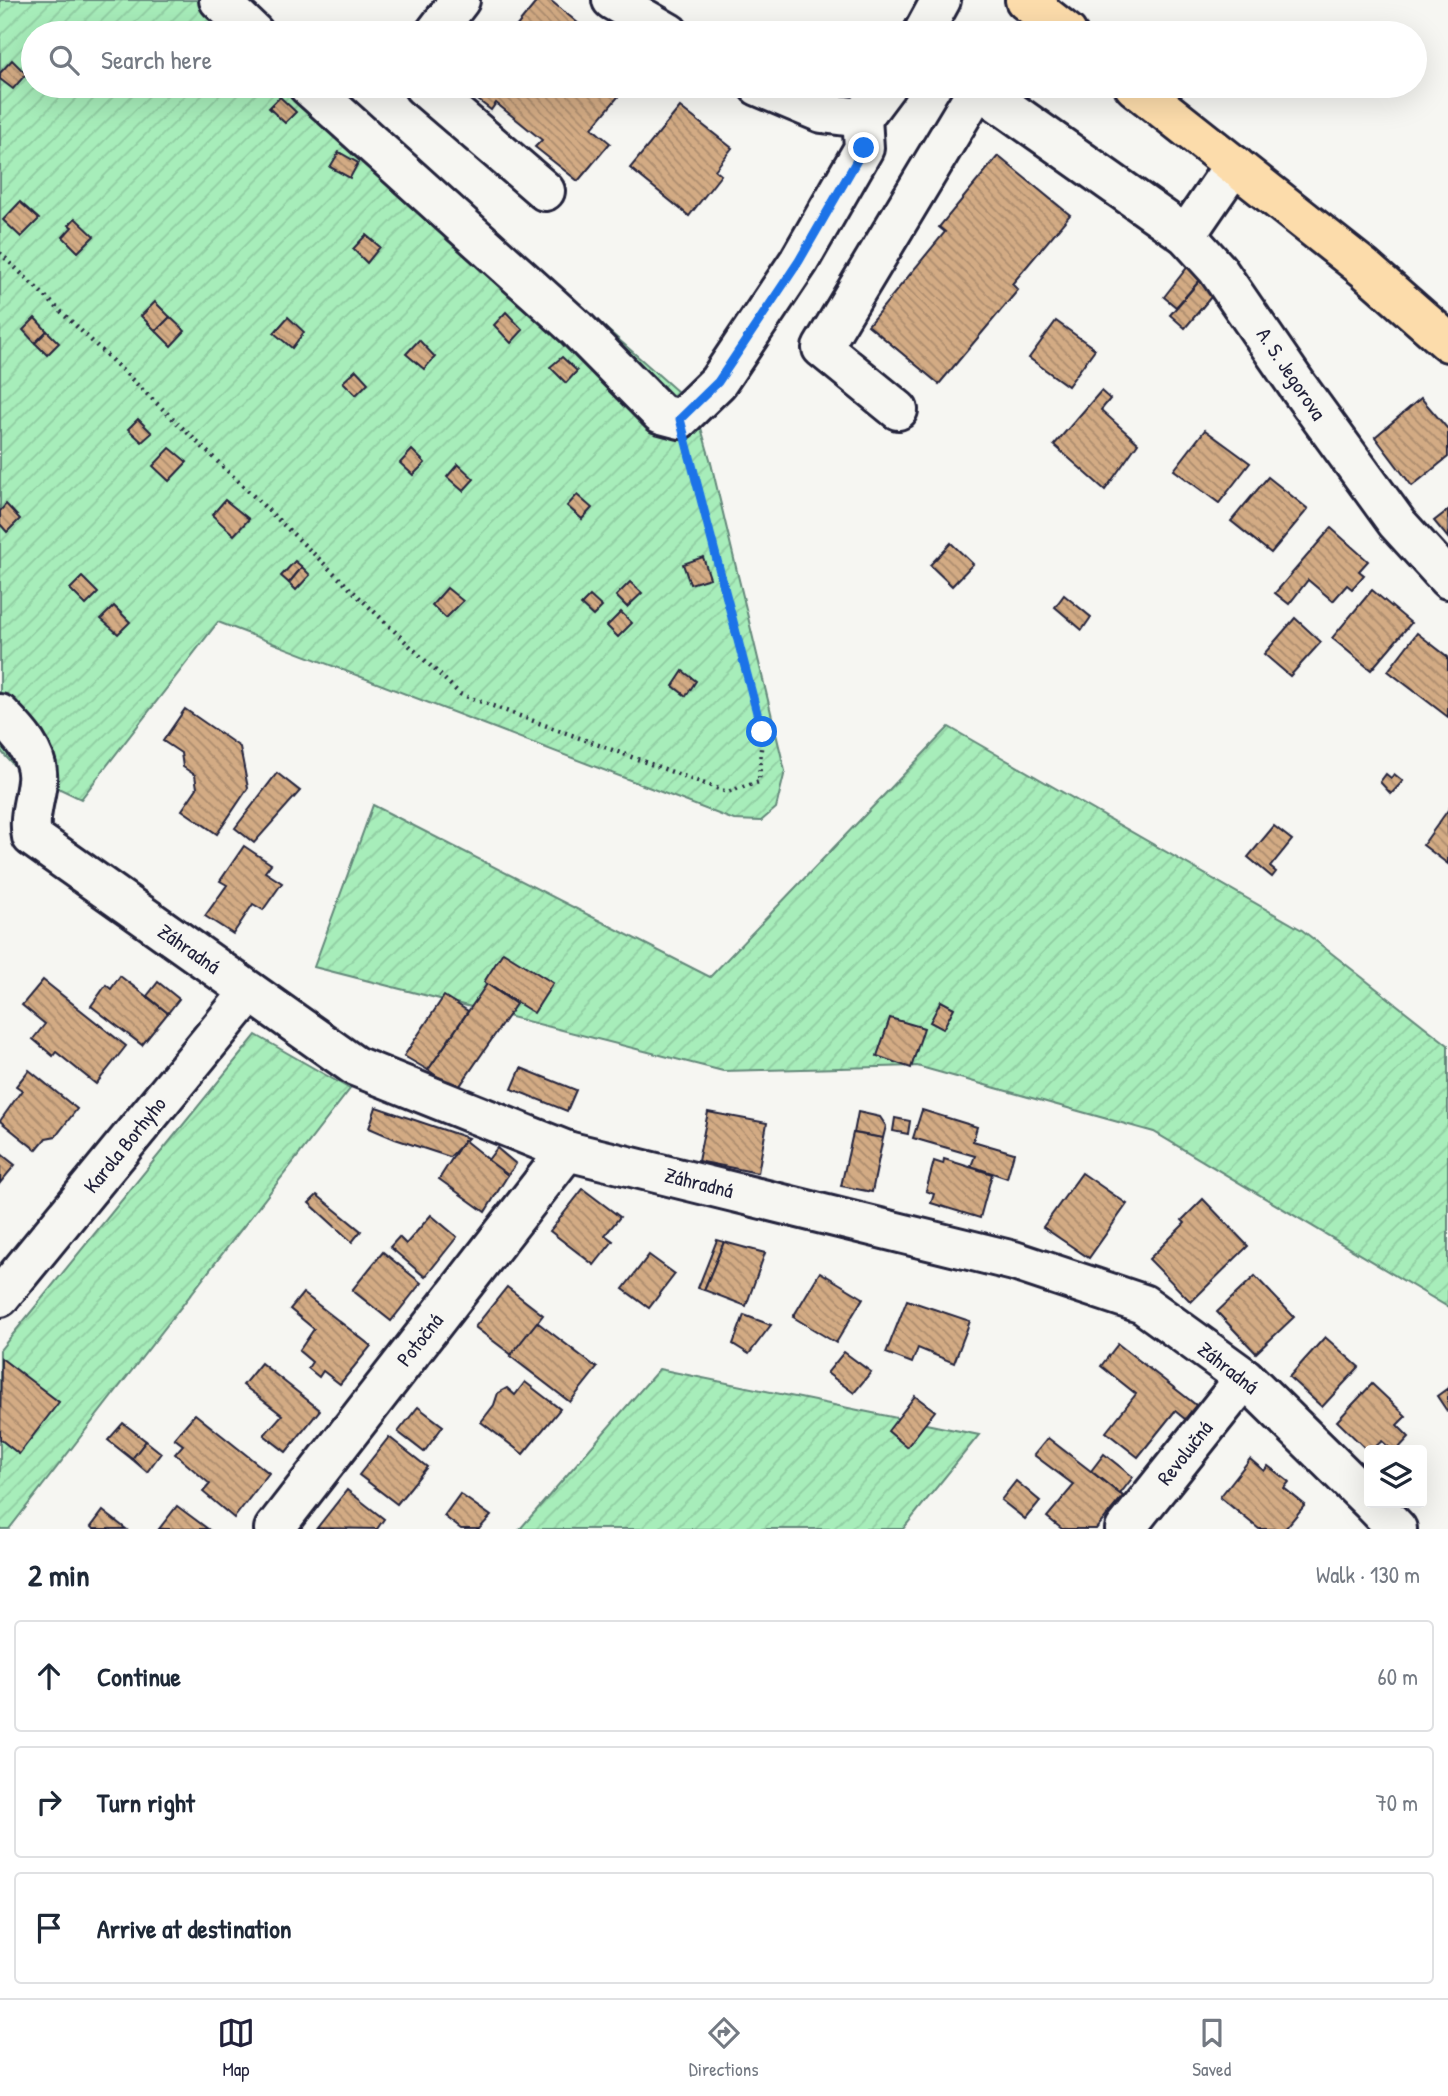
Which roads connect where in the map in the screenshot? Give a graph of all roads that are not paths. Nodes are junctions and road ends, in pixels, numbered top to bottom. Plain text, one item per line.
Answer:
1 (219, 0) edge
2 (460, 0) edge
3 (612, 0) edge
4 (941, 0) edge
5 (1025, 0) edge
6 (241, 21) edge
7 (444, 21) edge
8 (648, 21) edge
9 (929, 21) edge
10 (1052, 21) edge
11 (321, 98) edge
12 (438, 98) edge
13 (786, 98) edge
14 (877, 98) edge
15 (970, 98) edge
16 (992, 98) edge
17 (1149, 98) edge
18 (862, 118) junction
19 (1234, 165) junction
20 (545, 191) dead end
21 (1186, 235) junction
22 (1448, 342) edge
23 (898, 410) dead end
24 (1448, 579) edge
25 (0, 714) edge
26 (250, 992) junction
27 (567, 1151) junction
28 (0, 1297) edge
29 (1245, 1378) junction
30 (1364, 1494) edge
31 (1378, 1508) edge
32 (274, 1529) edge
33 (1125, 1529) edge
34 (1397, 1529) edge

1 - 6 street
2 - 7 street
3 - 8 street
4 - 9 street
5 - 10 main road
11 - 18 street
12 - 20 street
13 - 18 street
14 - 18 street
15 - 23 street
16 - 21 street, A. S. Jegorova
17 - 19 main road
19 - 21 street
19 - 22 main road
21 - 24 street, A. S. Jegorova
25 - 26 street, Záhradná
26 - 27 street, Záhradná
26 - 28 street, Karola Borhyho
27 - 29 street, Záhradná
27 - 32 street, Potočná
29 - 30 street, Záhradná
29 - 33 street, Revolučná
31 - 34 street, Záhradná

